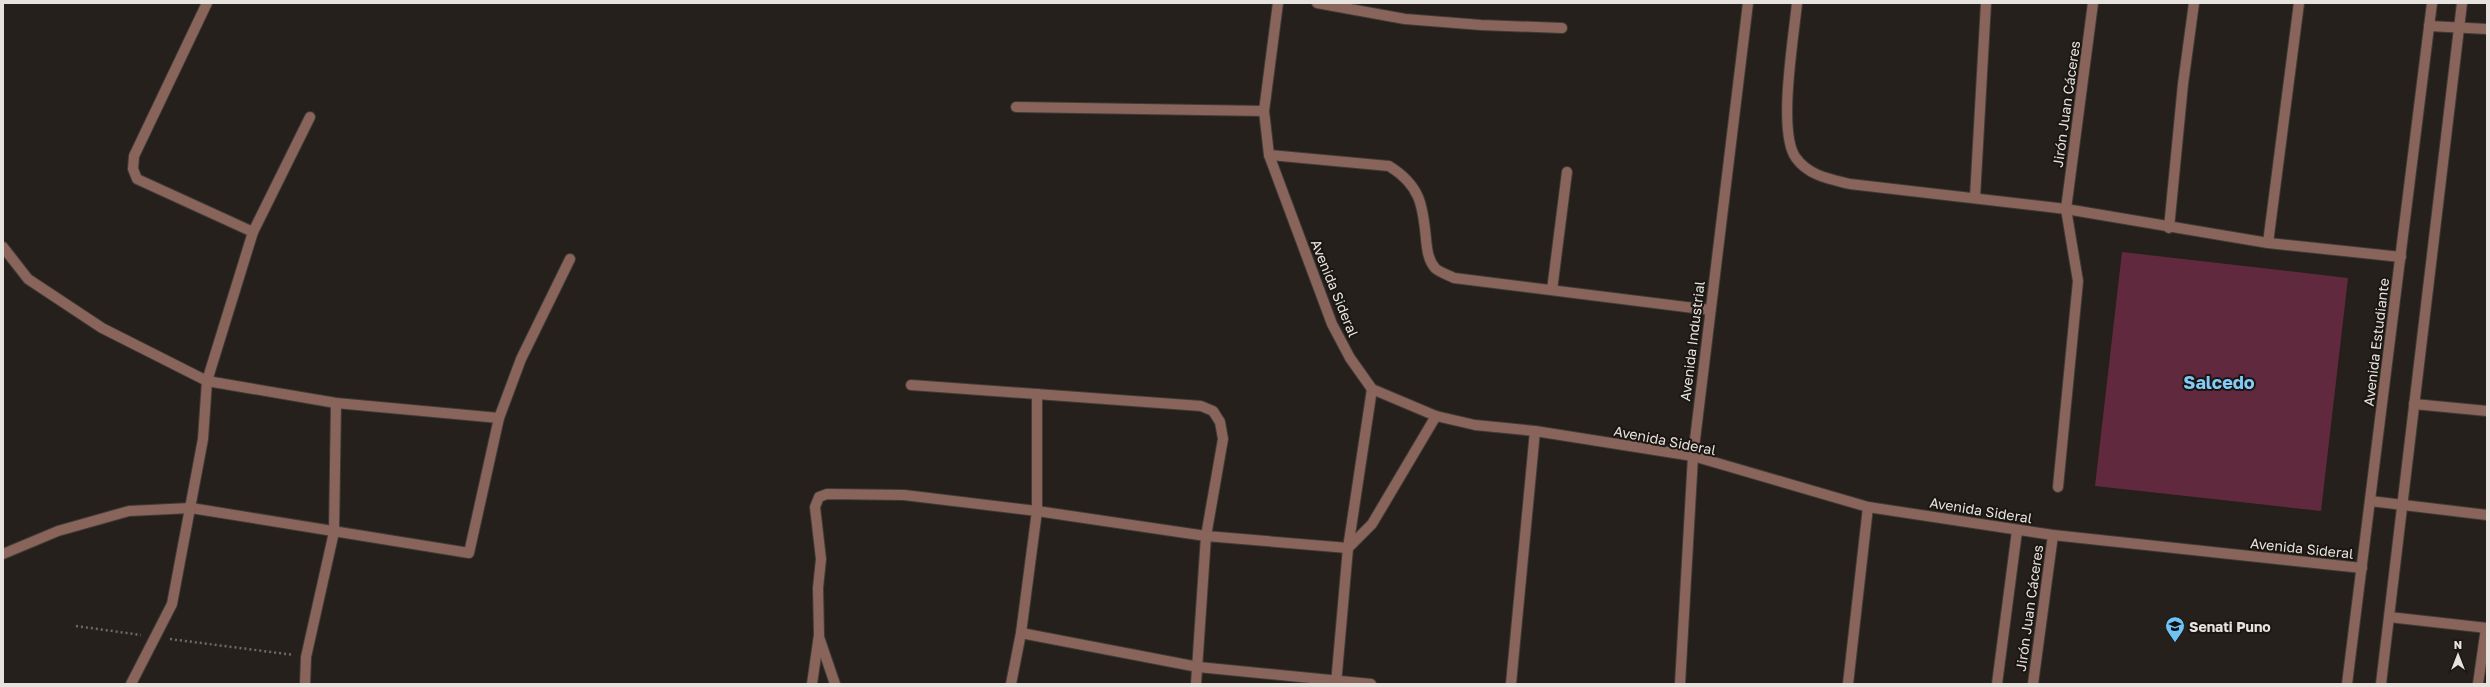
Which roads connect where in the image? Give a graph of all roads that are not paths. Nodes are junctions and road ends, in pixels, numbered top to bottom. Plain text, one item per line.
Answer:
1 (207, 3) edge
2 (1278, 3) edge
3 (1317, 3) edge
4 (1748, 3) edge
5 (1797, 3) edge
6 (1986, 3) edge
7 (2093, 3) edge
8 (2194, 3) edge
9 (2299, 3) edge
10 (2432, 3) edge
11 (2462, 3) edge
12 (2429, 26) junction
13 (2459, 27) junction
14 (1562, 28) dead end
15 (2487, 29) edge
16 (1016, 107) dead end
17 (1264, 111) junction
18 (310, 117) dead end
19 (1269, 154) junction
20 (1567, 172) dead end
21 (1975, 197) junction
22 (2066, 209) junction
23 (2169, 228) junction
24 (253, 232) junction
25 (2268, 244) junction
26 (3, 247) edge
27 (2401, 257) junction
28 (570, 259) dead end
29 (1552, 290) junction
30 (1710, 310) junction
31 (207, 381) junction
32 (911, 385) dead end
33 (1372, 389) junction
34 (1037, 394) junction
35 (336, 403) junction
36 (2414, 404) junction
37 (2487, 411) edge
38 (1436, 416) junction
39 (499, 418) junction
40 (1535, 431) junction
41 (1693, 456) junction
42 (2058, 487) dead end
43 (2370, 501) junction
44 (2401, 504) junction
45 (1868, 507) junction
46 (191, 508) junction
47 (1037, 511) junction
48 (2487, 515) edge
49 (2018, 531) junction
50 (334, 532) junction
51 (2053, 535) junction
52 (1206, 536) junction
53 (1348, 548) junction
54 (3, 554) edge
55 (2362, 568) junction
56 (2389, 617) junction
57 (2487, 628) edge
58 (1021, 633) junction
59 (819, 635) junction
60 (1198, 667) junction
61 (1336, 682) edge
62 (132, 684) edge
63 (305, 684) edge
64 (812, 684) edge
65 (835, 684) edge
66 (1011, 684) edge
67 (1196, 684) edge
68 (1372, 684) edge
69 (1511, 684) edge
70 (1680, 684) edge
71 (1848, 684) edge
72 (1997, 684) edge
73 (2033, 684) edge
74 (2347, 684) edge
75 (2381, 684) edge
76 (2478, 684) edge

1 - 24 street
2 - 17 street, Avenida Sideral
3 - 14 street
4 - 30 street, Avenida Industrial
5 - 21 street
6 - 21 street
7 - 22 street, Jirón Juan Cáceres
8 - 23 street
9 - 25 street
10 - 12 street, Avenida Estudiante
11 - 13 street
12 - 13 street
12 - 27 street, Avenida Estudiante
13 - 15 street
13 - 36 street
16 - 17 street
17 - 19 street, Avenida Sideral
18 - 24 street
19 - 29 street
19 - 33 street, Avenida Sideral
20 - 29 street
21 - 22 street
22 - 23 street
22 - 42 street, Jirón Juan Cáceres
23 - 25 street
24 - 31 street
25 - 27 street
26 - 31 street
27 - 43 street, Avenida Estudiante
28 - 39 street
29 - 30 street
30 - 41 street, Avenida Industrial
31 - 35 street
31 - 46 street
32 - 34 street
33 - 38 street, Avenida Sideral
33 - 53 street
34 - 47 street
34 - 52 street
35 - 39 street
35 - 50 street
36 - 37 street
36 - 44 street
38 - 40 street, Avenida Sideral
38 - 53 street
39 - 50 street
40 - 41 street, Avenida Sideral
40 - 69 street
41 - 45 street, Avenida Sideral
41 - 70 street, Avenida Industrial
43 - 44 street
43 - 55 street, Avenida Estudiante
44 - 48 street
44 - 56 street
45 - 49 street, Avenida Sideral
45 - 71 street
46 - 50 street
46 - 54 street
46 - 62 street
47 - 52 street
47 - 58 street
47 - 59 street
49 - 51 street, Avenida Sideral
49 - 72 street
50 - 63 street
51 - 55 street, Avenida Sideral
51 - 73 street, Jirón Juan Cáceres
52 - 53 street
52 - 60 street
53 - 61 street
55 - 74 street, Avenida Estudiante
56 - 57 street
56 - 75 street
57 - 76 street
58 - 60 street
58 - 66 street
59 - 64 street
59 - 65 street
60 - 61 street
60 - 67 street
61 - 68 street

